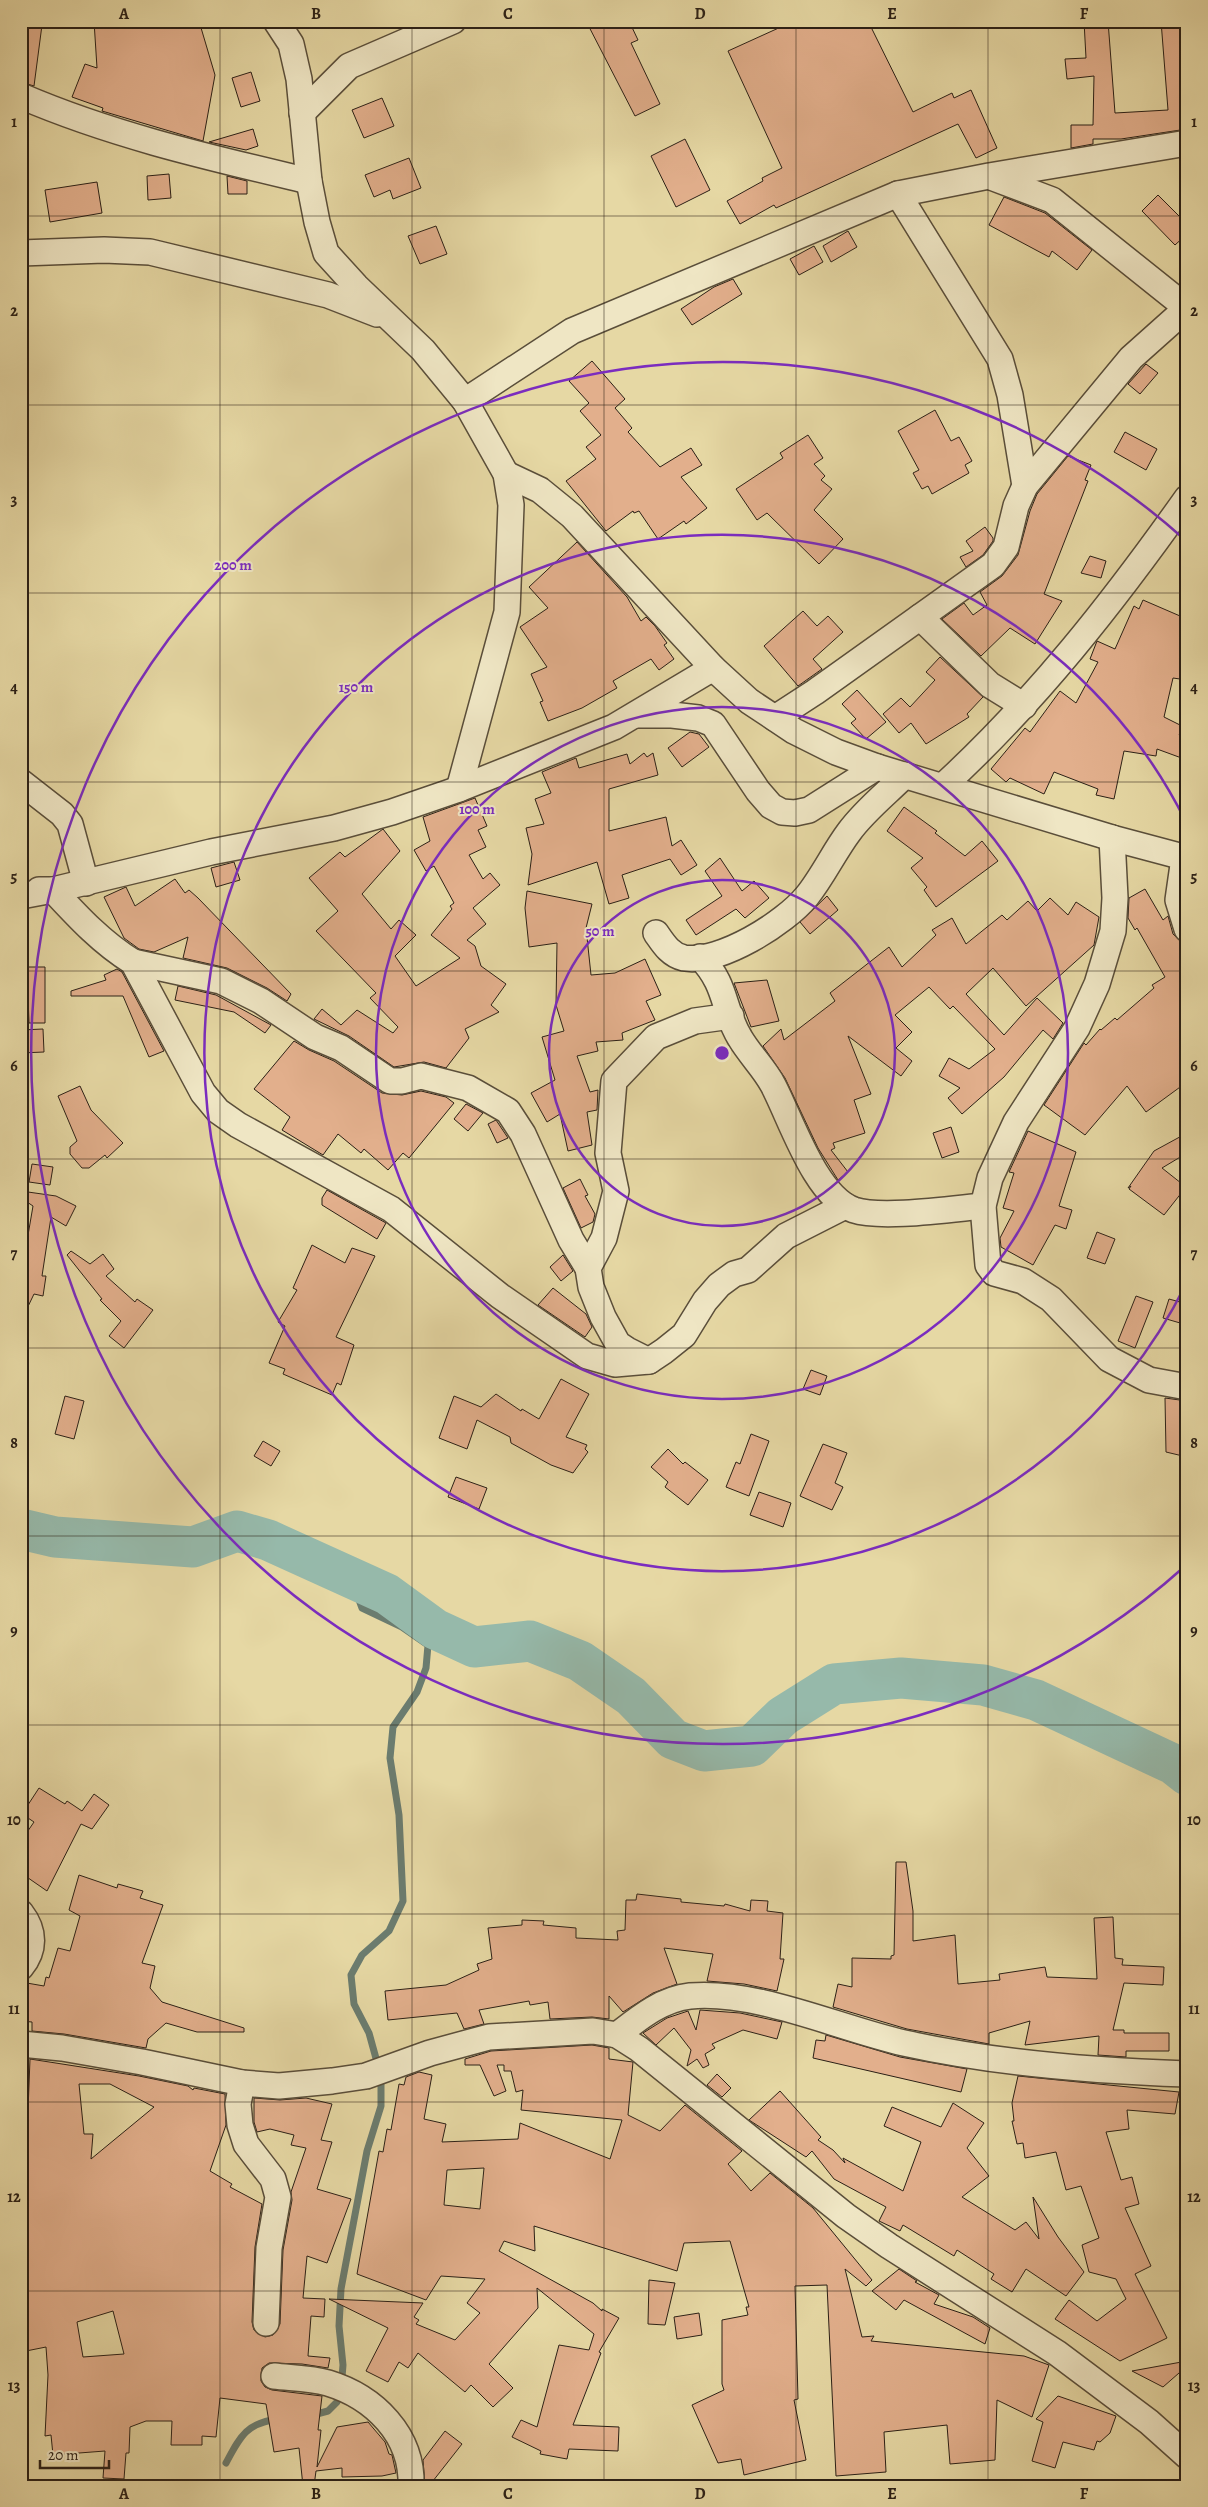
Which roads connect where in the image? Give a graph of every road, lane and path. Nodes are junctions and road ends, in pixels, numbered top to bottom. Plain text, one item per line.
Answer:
1 (276, 21) edge
2 (453, 21) edge
3 (21, 96) edge
4 (302, 114) junction
5 (1187, 143) edge
6 (989, 176) junction
7 (310, 181) junction
8 (898, 194) junction
9 (21, 253) edge
10 (1187, 308) edge
11 (387, 318) junction
12 (465, 401) junction
13 (506, 474) junction
14 (1025, 486) junction
15 (1187, 498) edge
16 (920, 617) junction
17 (713, 668) junction
18 (1024, 706) junction
19 (636, 715) junction
20 (775, 718) junction
21 (877, 767) junction
22 (905, 775) junction
23 (21, 782) edge
24 (943, 786) junction
25 (459, 789) junction
26 (1112, 838) junction
27 (1185, 858) edge
28 (86, 883) junction
29 (21, 889) edge
30 (53, 890) junction
31 (21, 896) edge
32 (1187, 929) edge
33 (656, 933) dead end
34 (700, 957) junction
35 (133, 962) junction
36 (731, 1016) junction
37 (844, 1206) junction
38 (983, 1206) junction
39 (588, 1268) junction
40 (649, 1360) junction
41 (1187, 1387) edge
42 (21, 1914) edge
43 (21, 1967) edge
44 (617, 2034) junction
45 (21, 2044) edge
46 (1187, 2074) edge
47 (242, 2083) junction
48 (266, 2323) dead end
49 (274, 2376) dead end
50 (1187, 2456) edge
51 (411, 2486) edge

1 - 4 street
2 - 4 street
3 - 7 street
4 - 7 street
5 - 6 street
6 - 8 street
6 - 10 street
7 - 11 street
8 - 12 street
8 - 14 street
9 - 11 street
10 - 14 street
11 - 12 street
12 - 13 street
13 - 17 street
13 - 25 street
14 - 16 street
15 - 18 street
16 - 18 street
16 - 20 street
17 - 19 street
17 - 20 street
18 - 24 street
19 - 21 street
19 - 25 street
20 - 21 street
21 - 22 street
22 - 24 street
22 - 34 street
23 - 28 street
24 - 26 street
25 - 28 street
26 - 27 street
26 - 38 street
27 - 32 street
28 - 30 street
29 - 30 street
30 - 31 street
30 - 35 street
33 - 34 street
34 - 36 street
35 - 39 street
35 - 40 street
36 - 37 street
36 - 39 street
37 - 38 street
37 - 40 street
38 - 41 street
39 - 40 street
42 - 43 street
44 - 46 street
44 - 47 street
44 - 50 street
45 - 47 street
47 - 48 street
49 - 51 street

